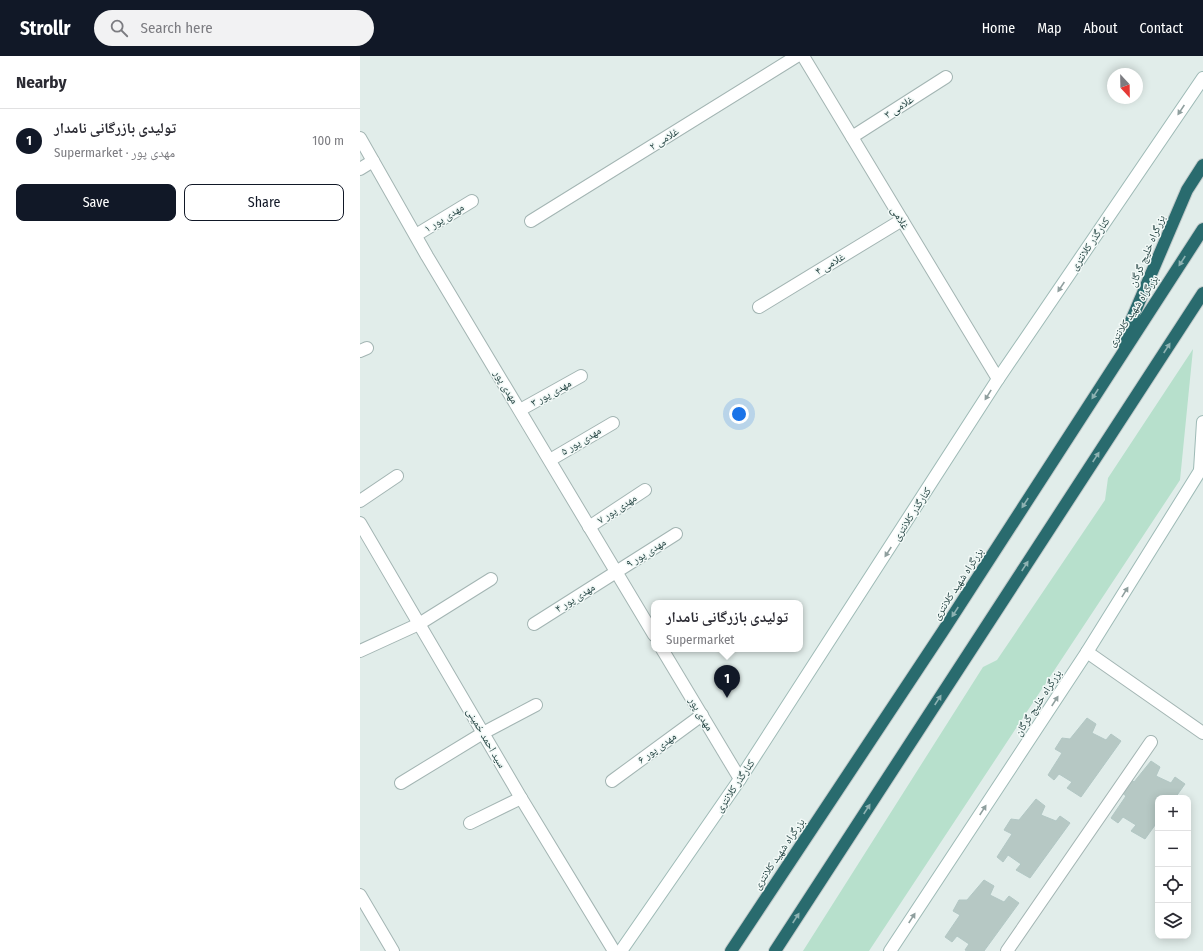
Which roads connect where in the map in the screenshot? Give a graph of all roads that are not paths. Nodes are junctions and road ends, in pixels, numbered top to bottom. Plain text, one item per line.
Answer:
1 (797, 56) edge
2 (803, 56) edge
3 (946, 77) dead end
4 (1203, 78) edge
5 (852, 137) junction
6 (360, 138) edge
7 (373, 161) junction
8 (1203, 165) edge
9 (360, 169) edge
10 (472, 201) dead end
11 (902, 220) junction
12 (531, 221) dead end
13 (1203, 229) edge
14 (416, 235) junction
15 (1203, 294) edge
16 (758, 307) dead end
17 (1108, 373) junction
18 (581, 376) dead end
19 (998, 379) junction
20 (520, 410) junction
21 (1203, 422) edge
22 (613, 423) dead end
23 (550, 460) junction
24 (1202, 468) edge
25 (397, 476) dead end
26 (645, 490) dead end
27 (360, 500) edge
28 (360, 523) edge
29 (590, 527) junction
30 (676, 534) dead end
31 (616, 572) junction
32 (491, 578) dead end
33 (419, 624) junction
34 (534, 624) dead end
35 (651, 630) edge
36 (360, 652) edge
37 (664, 652) edge
38 (1087, 652) junction
39 (536, 705) dead end
40 (702, 715) junction
41 (483, 733) junction
42 (1203, 733) edge
43 (1150, 742) dead end
44 (740, 779) junction
45 (612, 781) dead end
46 (400, 782) dead end
47 (521, 798) junction
48 (470, 823) dead end
49 (360, 895) edge
50 (392, 951) edge
51 (614, 951) edge
52 (621, 951) edge
53 (731, 951) edge
54 (775, 951) edge
55 (890, 951) edge
56 (1007, 951) edge

1 - 12 street, غلامی ۲
2 - 5 street, غلامی
3 - 5 street, غلامی ۳
4 -> 19 street, کنارگذر کلانتری
5 - 11 street, غلامی
6 - 7 street, مهدی پور
7 - 9 street
7 - 14 street, مهدی پور
8 - 17 highway, بزرگراه خلیج گرگان
10 - 14 street, ۱ مهدی پور
11 - 16 street, غلامی ۴
11 - 19 street, غلامی
13 -> 17 highway, بزرگراه شهید کلانتری
14 - 20 street, مهدی پور
54 -> 15 highway
17 -> 53 highway, بزرگراه شهید کلانتری
18 - 20 street, ۳ مهدی پور
19 -> 44 street, کنارگذر کلانتری
20 - 23 street, مهدی پور
21 - 24 street
22 - 23 street, ۵ مهدی پور
23 - 29 street, مهدی پور
38 -> 24 street, بزرگراه خلیج گرگان
25 - 27 street
26 - 29 street, ۷ مهدی پور
28 - 33 street, سید احمد خمینی
29 - 31 street, مهدی پور
30 - 31 street, ۹ مهدی پور
31 - 34 street, ۴ مهدی پور
31 - 35 street, مهدی پور
32 - 33 street
33 - 36 street
33 - 41 street, سید احمد خمینی
37 - 40 street, مهدی پور
38 - 42 street
55 -> 38 street, بزرگراه خلیج گرگان
39 - 41 street
40 - 44 street, مهدی پور
40 - 45 street, ۶ مهدی پور
41 - 46 street
41 - 47 street, سید احمد خمینی
43 - 56 street
44 - 52 street, کنارگذر کلانتری
47 - 48 street
47 - 51 street, سید احمد خمینی
49 - 50 street

